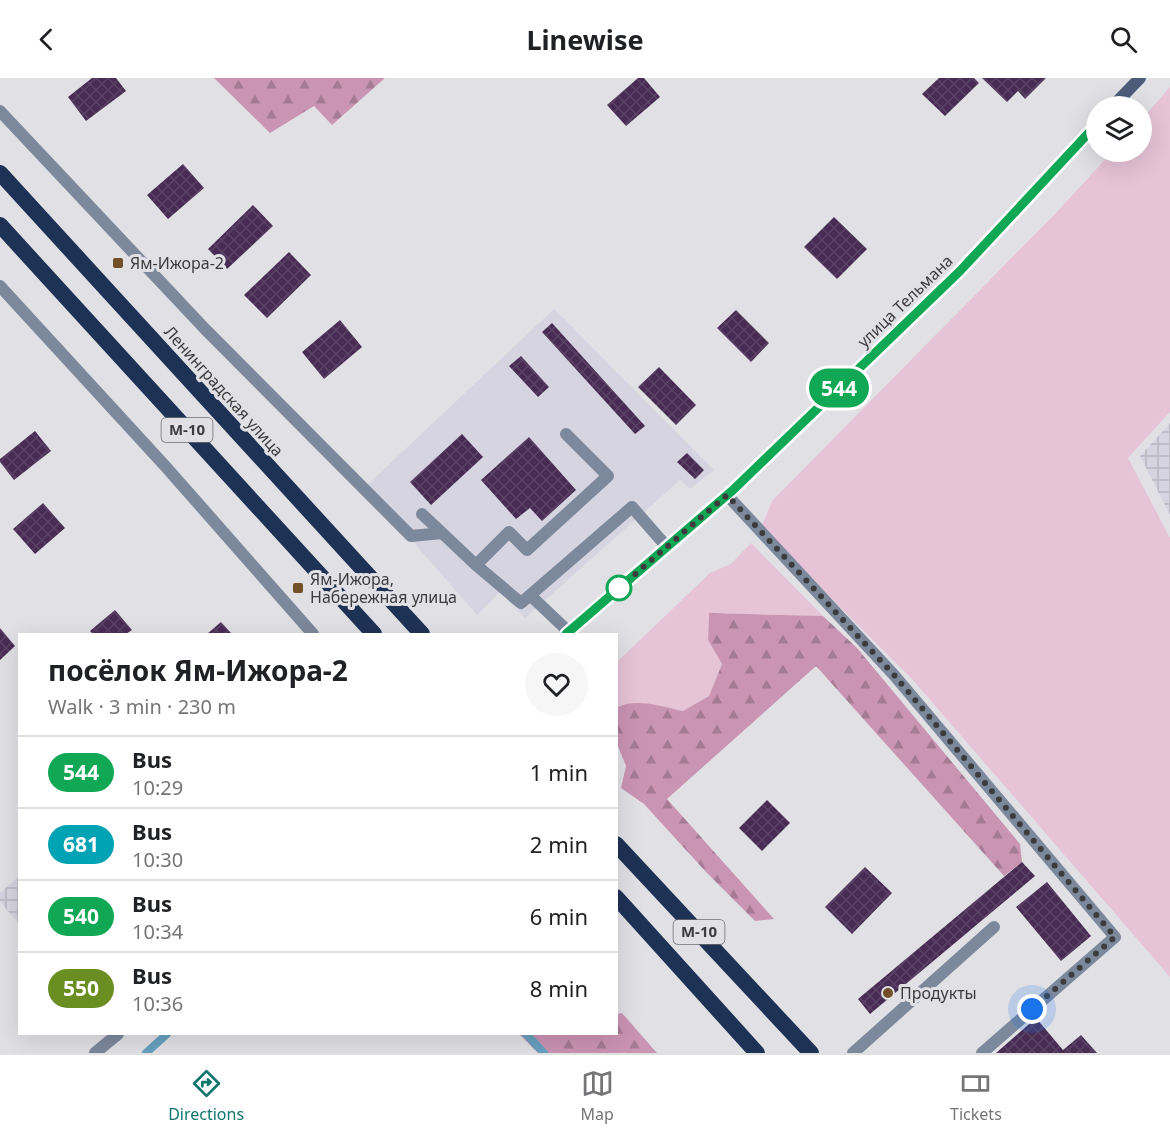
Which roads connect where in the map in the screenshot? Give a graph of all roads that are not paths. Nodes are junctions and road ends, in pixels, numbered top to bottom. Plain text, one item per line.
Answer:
1 (1140, 78) edge
2 (1123, 96) edge
3 (0, 111) edge
4 (1086, 136) edge
5 (0, 173) edge
6 (0, 225) edge
7 (0, 286) edge
8 (566, 434) dead end
9 (727, 495) junction
10 (422, 514) dead end
11 (442, 533) junction
12 (667, 547) junction
13 (476, 565) junction
14 (531, 596) junction
15 (312, 633) edge
16 (373, 633) edge
17 (421, 633) edge
18 (567, 633) edge
19 (618, 846) edge
20 (618, 899) edge
21 (994, 927) dead end
22 (116, 1035) edge
23 (756, 1052) edge
24 (95, 1053) edge
25 (811, 1053) edge
26 (854, 1053) edge
27 (982, 1053) edge

1 - 2 main road
3 - 11 street
4 - 9 main road, улица Тельмана
5 - 17 highway, Ленинградская улица / М-10
6 - 16 highway, М-10
7 - 15 street
8 - 13 street
9 - 12 main road, улица Тельмана
9 - 27 street
10 - 11 street
11 - 13 street
12 - 14 street
12 - 18 main road, улица Тельмана
13 - 14 street
14 - 18 street
19 - 25 highway, М-10
20 - 23 highway, М-10
21 - 26 street
22 - 24 street

